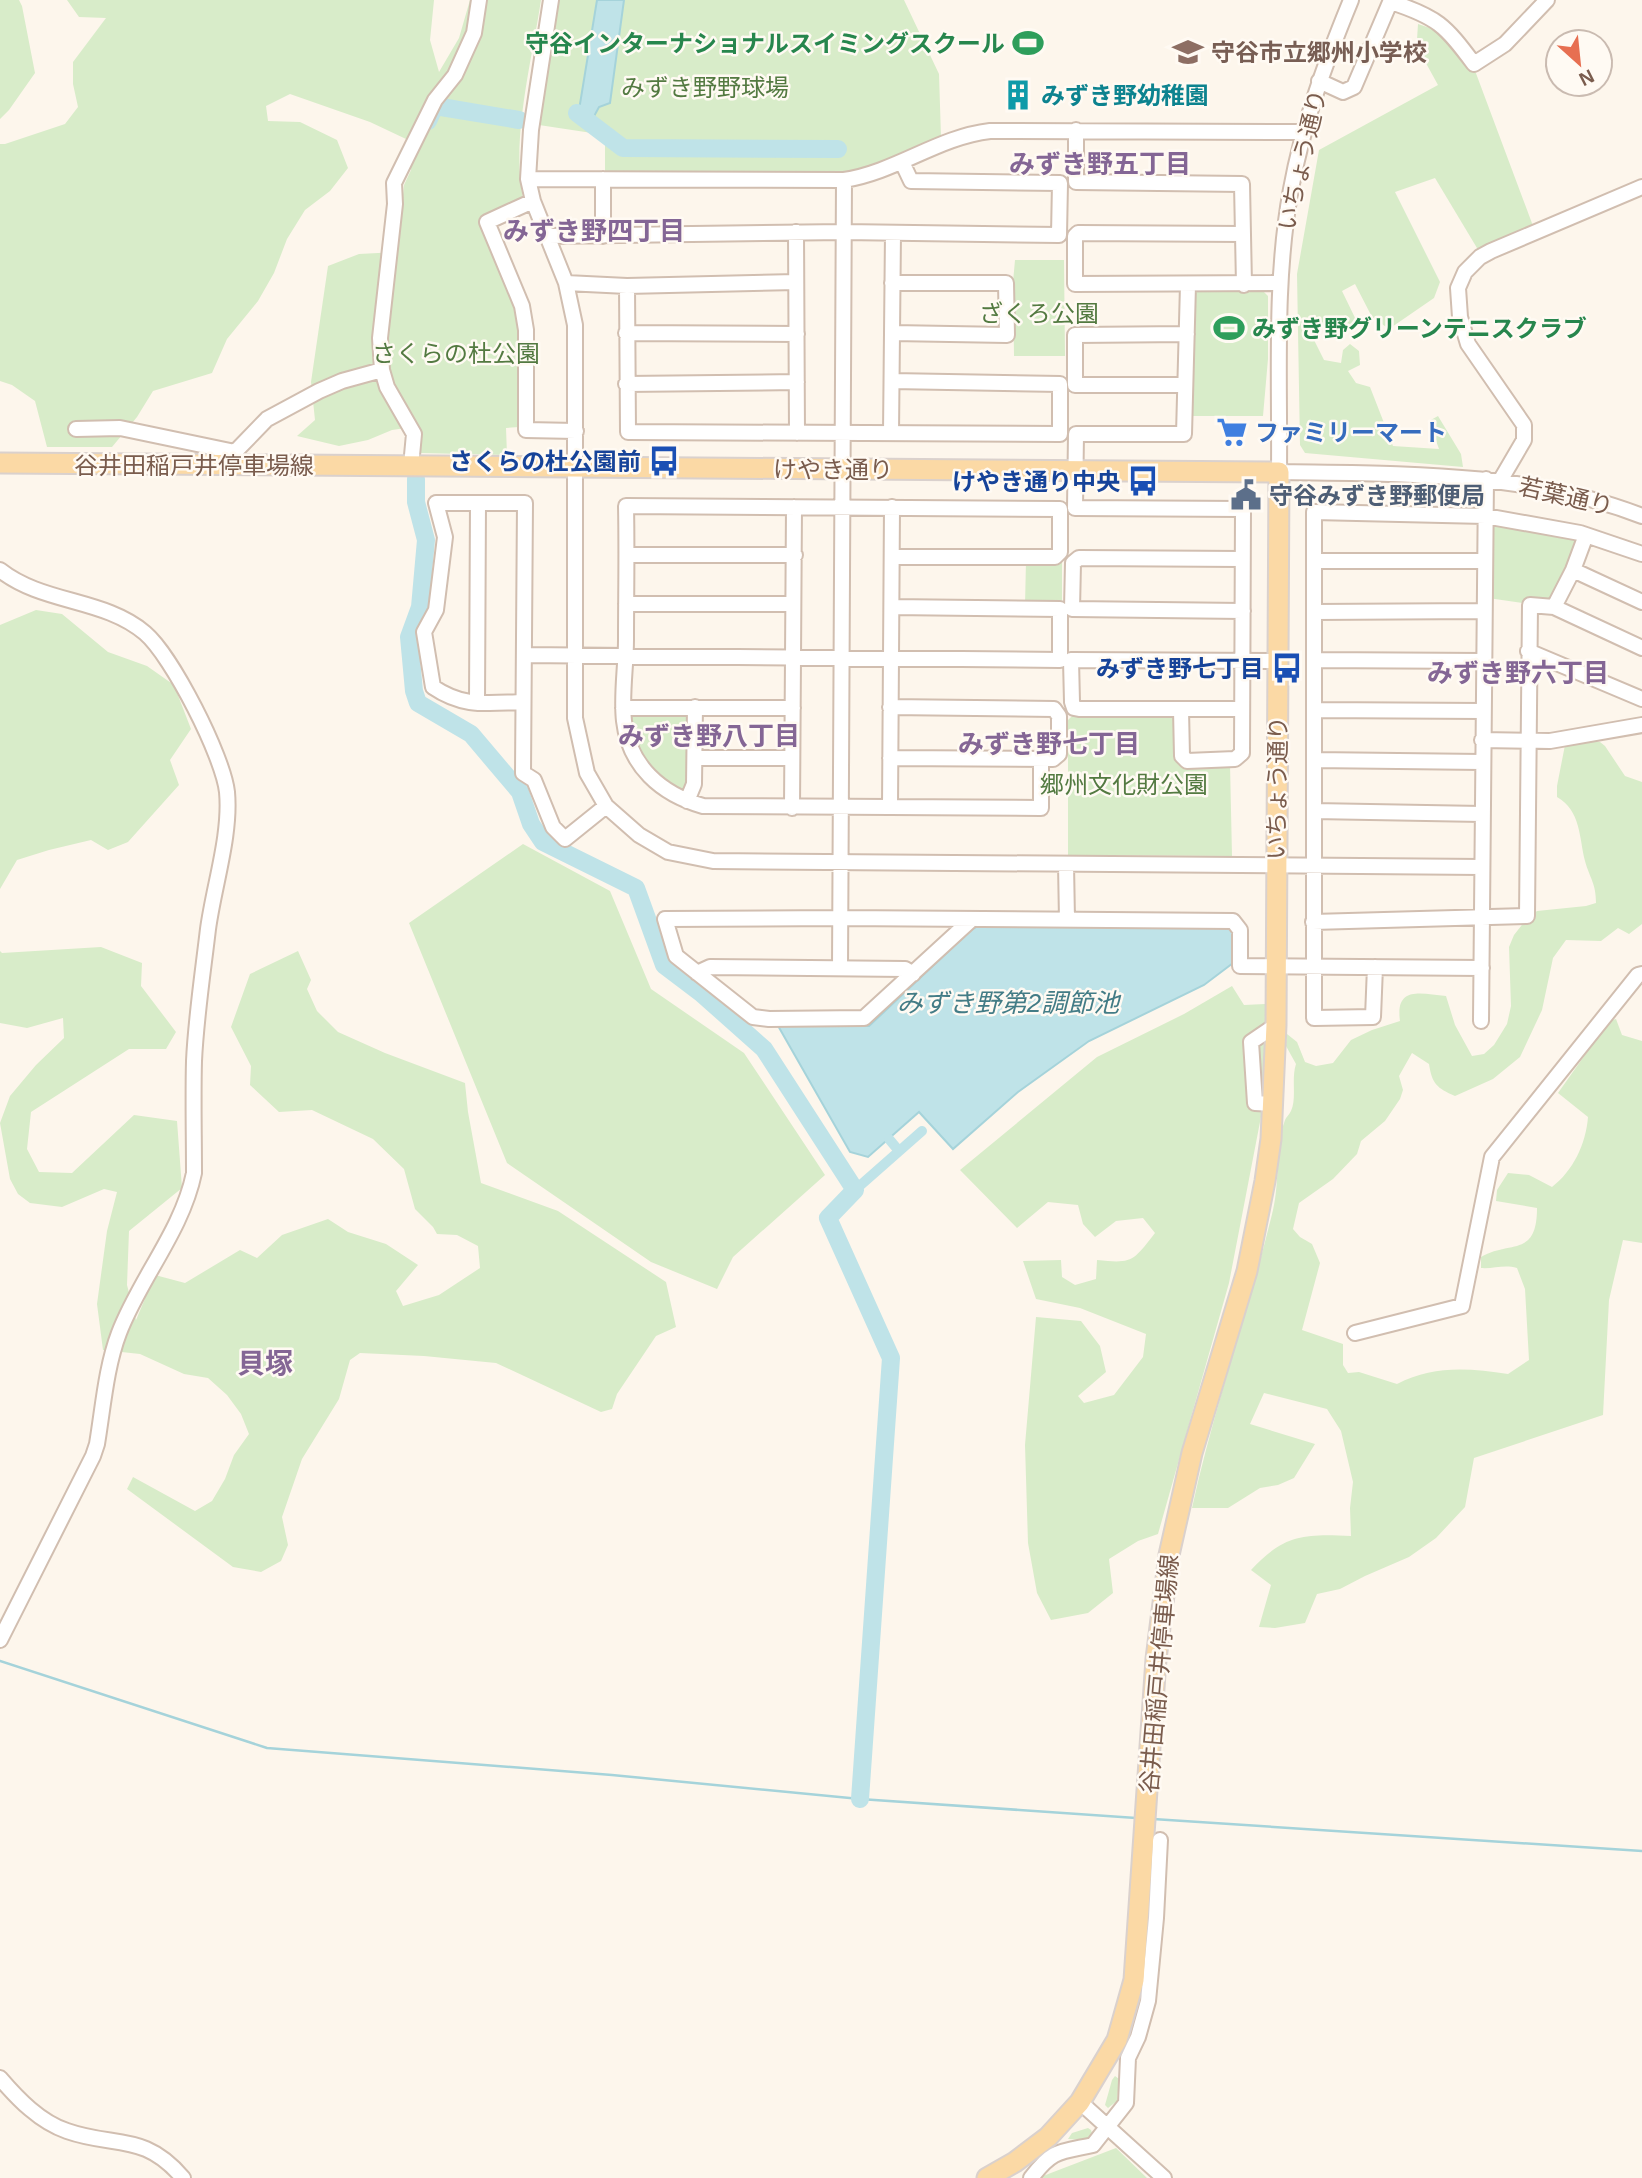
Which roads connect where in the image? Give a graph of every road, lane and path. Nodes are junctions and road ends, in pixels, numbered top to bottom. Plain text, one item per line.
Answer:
1 (479, 0) edge
2 (551, 0) edge
3 (1351, 0) edge
4 (1547, 0) edge
5 (1391, 1) edge
6 (1319, 81) junction
7 (1076, 130) junction
8 (1303, 132) junction
9 (902, 162) junction
10 (528, 179) junction
11 (603, 179) junction
12 (844, 180) junction
13 (1642, 187) edge
14 (533, 201) junction
15 (796, 232) junction
16 (844, 232) junction
17 (893, 233) junction
18 (1243, 234) junction
19 (548, 236) junction
20 (603, 236) junction
21 (796, 282) junction
22 (892, 283) junction
23 (1280, 283) junction
24 (566, 284) junction
25 (1188, 285) junction
26 (1244, 285) junction
27 (627, 286) junction
28 (626, 333) junction
29 (893, 333) junction
30 (797, 334) junction
31 (1187, 334) junction
32 (382, 370) junction
33 (892, 381) junction
34 (797, 382) junction
35 (626, 384) junction
36 (1185, 385) junction
37 (76, 429) dead end
38 (576, 431) junction
39 (796, 433) junction
40 (843, 433) junction
41 (891, 433) junction
42 (235, 458) junction
43 (0, 463) edge
44 (387, 466) joint
45 (411, 467) junction
46 (576, 467) junction
47 (843, 469) junction
48 (1075, 471) junction
49 (1279, 472) junction
50 (1493, 480) junction
51 (478, 503) junction
52 (794, 506) junction
53 (843, 507) junction
54 (892, 507) junction
55 (1485, 516) junction
56 (1642, 516) edge
57 (1586, 535) junction
58 (1642, 554) edge
59 (627, 555) junction
60 (795, 555) junction
61 (892, 557) junction
62 (1242, 559) junction
63 (1314, 561) junction
64 (1483, 561) junction
65 (0, 570) edge
66 (1573, 570) junction
67 (1642, 602) edge
68 (626, 604) junction
69 (793, 604) junction
70 (892, 607) junction
71 (1554, 607) junction
72 (1243, 611) junction
73 (1314, 611) junction
74 (1483, 611) junction
75 (1642, 648) edge
76 (1528, 650) junction
77 (576, 654) junction
78 (626, 654) junction
79 (524, 655) junction
80 (793, 657) junction
81 (841, 657) junction
82 (891, 658) junction
83 (1242, 660) junction
84 (1314, 660) junction
85 (1278, 661) junction
86 (1483, 661) junction
87 (1642, 699) edge
88 (523, 702) junction
89 (477, 703) junction
90 (695, 707) junction
91 (890, 707) junction
92 (623, 708) junction
93 (793, 708) junction
94 (1242, 709) junction
95 (1181, 710) junction
96 (1314, 710) junction
97 (1483, 711) junction
98 (1642, 725) edge
99 (1482, 740) junction
100 (1528, 741) junction
101 (695, 758) junction
102 (792, 758) junction
103 (890, 758) junction
104 (1041, 760) junction
105 (1314, 760) junction
106 (1482, 762) junction
107 (687, 801) junction
108 (606, 806) junction
109 (890, 807) junction
110 (792, 808) junction
111 (841, 808) junction
112 (1314, 811) junction
113 (1482, 814) junction
114 (842, 862) junction
115 (1066, 864) junction
116 (1276, 866) junction
117 (1313, 866) junction
118 (1482, 867) junction
119 (1482, 917) junction
120 (840, 918) junction
121 (972, 919) junction
122 (1067, 920) junction
123 (1313, 922) junction
124 (1276, 966) junction
125 (1313, 967) junction
126 (1375, 967) junction
127 (840, 968) junction
128 (1482, 968) junction
129 (697, 973) junction
130 (914, 974) junction
131 (1642, 974) edge
132 (1481, 1021) dead end
133 (1276, 1032) joint
134 (1355, 1333) dead end
135 (0, 1640) edge
136 (1160, 1840) dead end
137 (0, 2078) edge
138 (1080, 2102) junction
139 (1109, 2127) junction
140 (183, 2178) edge
141 (987, 2178) edge
142 (1031, 2178) edge
143 (1164, 2178) edge

1 - 32 street
2 - 10 street
3 - 6 street, いちょう通り
4 - 5 street
5 - 6 street
6 - 8 street, いちょう通り
7 - 8 street
7 - 9 street
7 - 18 street
8 - 23 street, いちょう通り
9 - 12 street
9 - 17 street
10 - 11 street
10 - 14 street
11 - 12 street
11 - 20 street
12 - 16 street
13 - 50 street
14 - 19 street
14 - 38 street
15 - 16 street
15 - 20 street
15 - 21 street
16 - 17 street
16 - 40 street
17 - 22 street
18 - 25 street
18 - 26 street
19 - 20 street
19 - 24 street
21 - 27 street
21 - 30 street
22 - 29 street
22 - 29 street
23 - 26 street
23 - 49 street, いちょう通り
24 - 27 street
24 - 38 street
25 - 26 street
25 - 31 street
27 - 28 street
28 - 30 street
28 - 35 street
29 - 33 street
30 - 34 street
31 - 36 street
31 - 36 street
32 - 42 street
32 - 45 street
33 - 41 street
33 - 41 street
34 - 35 street
34 - 39 street
35 - 39 street
36 - 48 street
37 - 42 street
38 - 46 street
39 - 40 street
40 - 41 street
40 - 47 street
42 - 43 main road, 谷井田稲戸井停車場線
42 - 44 main road, 谷井田稲戸井停車場線
44 - 45 main road, けやき通り
45 - 46 main road, けやき通り
46 - 47 main road, けやき通り
46 - 77 street
47 - 48 main road, けやき通り
47 - 53 street
48 - 49 main road, けやき通り
48 - 62 street
49 - 50 street, 若葉通り
49 - 85 main road, いちょう通り
50 - 55 street
50 - 56 street, 若葉通り
51 - 79 street
51 - 89 street
51 - 89 street
52 - 53 street
52 - 59 street
52 - 60 street
53 - 54 street
53 - 81 street
54 - 61 street
54 - 61 street
55 - 57 street
55 - 63 street
55 - 64 street
57 - 58 street
57 - 66 street
59 - 60 street
59 - 68 street
60 - 69 street
61 - 70 street
62 - 72 street
62 - 72 street
63 - 64 street
63 - 73 street
64 - 74 street
65 - 135 street
66 - 67 street
66 - 71 street
68 - 69 street
68 - 78 street
69 - 80 street
70 - 82 street
70 - 82 street
71 - 75 street
71 - 76 street
72 - 83 street
73 - 74 street
73 - 84 street
74 - 86 street
76 - 87 street
76 - 100 street
77 - 78 street
77 - 79 street
77 - 108 street
78 - 80 street
78 - 92 street
79 - 88 street
80 - 81 street
80 - 93 street
81 - 82 street
81 - 111 street
82 - 91 street
83 - 85 street
83 - 94 street
83 - 95 street
84 - 86 street
84 - 96 street
85 - 116 main road, いちょう通り
86 - 97 street
88 - 89 street
88 - 108 street
90 - 92 street
90 - 93 street
90 - 101 street
91 - 103 street
91 - 104 street
92 - 107 street
93 - 102 street
94 - 95 street
94 - 95 street
96 - 97 street
96 - 105 street
97 - 99 street
98 - 100 street
99 - 100 street
99 - 106 street
100 - 119 street
101 - 102 street
101 - 107 street
102 - 110 street
103 - 104 street
103 - 109 street
104 - 109 street
105 - 106 street
105 - 112 street
106 - 113 street
107 - 110 street
108 - 114 street
109 - 111 street
110 - 111 street
111 - 114 street
112 - 113 street
112 - 117 street
113 - 118 street
114 - 115 street
114 - 120 street
115 - 116 street
115 - 122 street
116 - 117 street
116 - 124 main road, いちょう通り
117 - 118 street
117 - 123 street
118 - 119 street
119 - 123 street
119 - 128 street
120 - 121 street
120 - 127 street
120 - 129 street
121 - 122 street
121 - 130 street
122 - 124 street
123 - 125 street
124 - 125 street
124 - 133 main road, いちょう通り
125 - 126 street
125 - 126 street
126 - 128 street
127 - 129 street
127 - 130 street
128 - 132 street
129 - 130 street
131 - 134 street
133 - 138 main road, 谷井田稲戸井停車場線
136 - 139 street
137 - 140 street
138 - 139 street
138 - 141 main road, 谷井田稲戸井停車場線
139 - 142 street
139 - 143 street

